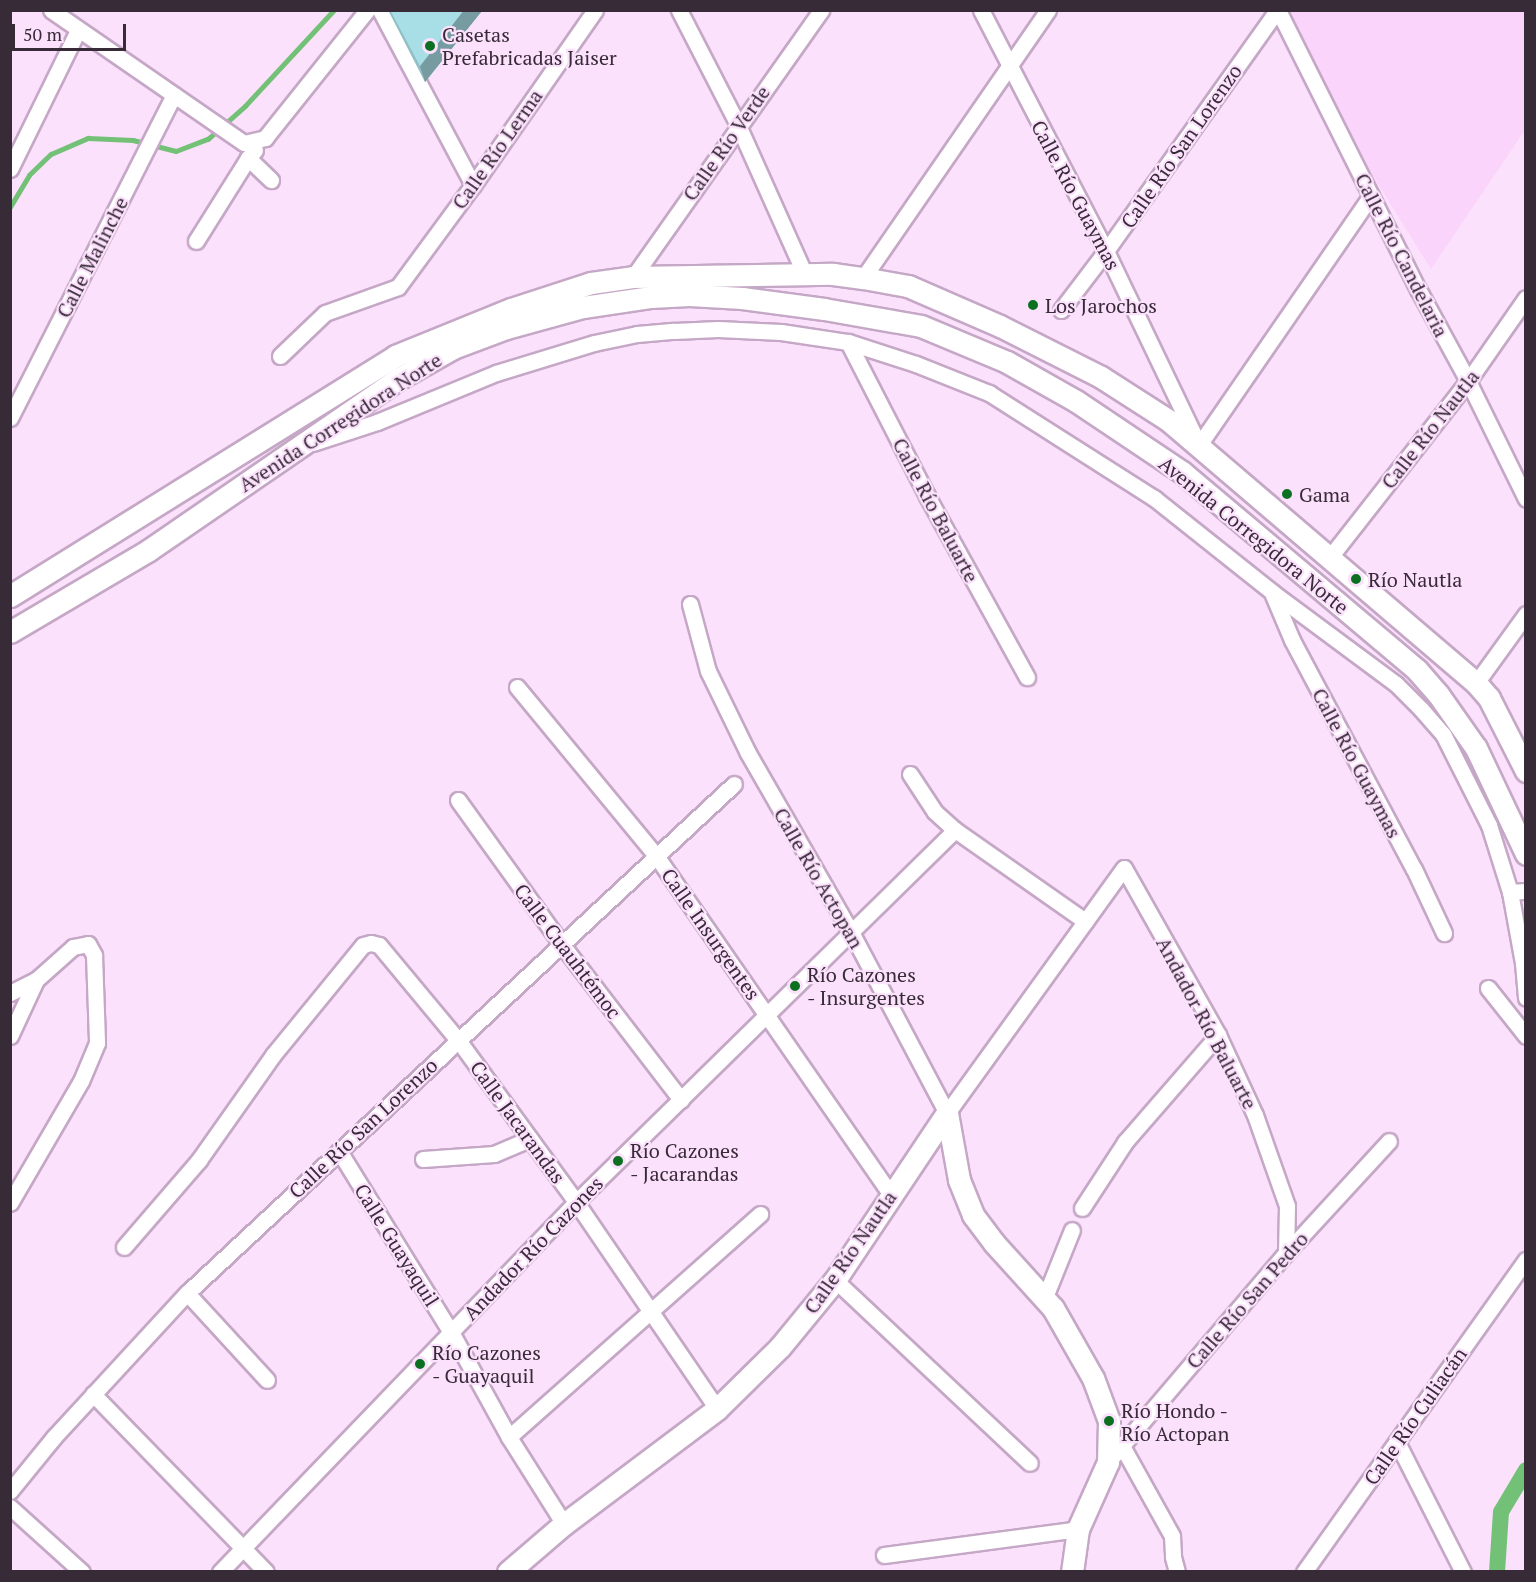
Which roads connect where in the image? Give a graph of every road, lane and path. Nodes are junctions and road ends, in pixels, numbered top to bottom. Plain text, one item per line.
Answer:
1 (51, 10) edge
2 (368, 10) edge
3 (380, 10) edge
4 (595, 10) edge
5 (679, 10) edge
6 (821, 10) edge
7 (981, 10) edge
8 (1048, 10) edge
9 (1277, 10) edge
10 (78, 30) junction
11 (1008, 66) junction
12 (174, 95) junction
13 (738, 125) junction
14 (265, 138) junction
15 (248, 158) junction
16 (10, 169) edge
17 (271, 180) dead end
18 (473, 185) junction
19 (1371, 196) junction
20 (196, 241) dead end
21 (1106, 252) junction
22 (805, 274) junction
23 (633, 277) junction
24 (863, 278) junction
25 (1526, 297) edge
26 (1061, 310) dead end
27 (848, 342) junction
28 (280, 356) dead end
29 (1468, 381) junction
30 (10, 418) edge
31 (1199, 445) junction
32 (299, 447) junction
33 (1526, 499) edge
34 (1330, 557) junction
35 (1272, 592) junction
36 (10, 596) edge
37 (690, 604) dead end
38 (1526, 615) edge
39 (10, 632) edge
40 (1027, 677) dead end
41 (1476, 683) junction
42 (517, 687) dead end
43 (1526, 771) edge
44 (910, 774) dead end
45 (734, 784) dead end
46 (458, 800) dead end
47 (1504, 806) junction
48 (1489, 825) junction
49 (955, 830) junction
50 (1526, 854) edge
51 (657, 857) junction
52 (1124, 868) joint
53 (1518, 892) edge
54 (1084, 921) junction
55 (851, 932) junction
56 (1444, 933) dead end
57 (563, 946) junction
58 (36, 980) junction
59 (1488, 988) dead end
60 (10, 993) edge
61 (1526, 998) edge
62 (767, 1013) junction
63 (1218, 1035) junction
64 (10, 1036) edge
65 (1526, 1036) edge
66 (458, 1040) junction
67 (681, 1100) junction
68 (947, 1113) junction
69 (530, 1138) junction
70 (1389, 1142) dead end
71 (339, 1151) junction
72 (423, 1160) dead end
73 (890, 1194) junction
74 (576, 1202) junction
75 (10, 1203) edge
76 (1082, 1208) dead end
77 (760, 1214) dead end
78 (1072, 1230) dead end
79 (124, 1247) dead end
80 (1286, 1253) junction
81 (1526, 1260) edge
82 (835, 1280) junction
83 (187, 1293) junction
84 (1045, 1297) junction
85 (652, 1314) junction
86 (451, 1332) junction
87 (267, 1380) dead end
88 (93, 1394) junction
89 (717, 1409) junction
90 (510, 1437) junction
91 (1397, 1442) junction
92 (1122, 1446) junction
93 (1108, 1462) junction
94 (1030, 1463) dead end
95 (10, 1491) edge
96 (10, 1507) edge
97 (564, 1524) junction
98 (1078, 1529) junction
99 (243, 1547) junction
100 (884, 1555) dead end
101 (82, 1572) edge
102 (220, 1572) edge
103 (266, 1572) edge
104 (508, 1572) edge
105 (1072, 1572) edge
106 (1177, 1572) edge
107 (1304, 1572) edge
108 (1463, 1572) edge

1 - 10 street
2 - 14 street
3 - 18 street
4 - 18 street, Calle Río Lerma
5 - 13 street
6 - 13 street, Calle Río Verde
7 - 11 street, Calle Río Guaymas
8 - 11 street
9 - 19 street, Calle Río Candelaria
9 - 21 street, Calle Río San Lorenzo
10 - 12 street
10 - 16 street
11 - 21 street, Calle Río Guaymas
11 - 24 street
12 - 14 street
12 - 30 street, Calle Malinche
13 - 22 street
13 - 23 street, Calle Río Verde
14 - 15 street
15 - 17 street
15 - 20 street
18 - 28 street, Calle Río Lerma
19 - 29 street, Calle Río Candelaria
19 - 31 street
21 - 26 street, Calle Río San Lorenzo
21 - 31 street, Calle Río Guaymas
22 - 23 main road, Avenida Corregidora Norte
22 - 24 main road, Avenida Corregidora Norte
23 - 36 main road, Avenida Corregidora Norte
24 - 31 main road, Avenida Corregidora Norte
25 - 29 street, Calle Río Nautla
27 - 32 street
27 - 35 street
27 - 40 street, Calle Río Baluarte
29 - 33 street, Calle Río Candelaria
29 - 34 street, Calle Río Nautla
31 - 34 main road, Avenida Corregidora Norte
32 - 39 main road, Avenida Corregidora Norte
32 - 47 main road, Avenida Corregidora Norte
34 - 41 main road, Avenida Corregidora Norte
35 - 48 street
35 - 56 street, Calle Río Guaymas
37 - 55 street, Calle Río Actopan
38 - 41 street
41 - 43 main road, Avenida Corregidora Norte
42 - 51 street, Calle Insurgentes
44 - 49 street
45 - 51 street, Calle Río San Lorenzo
46 - 57 street, Calle Cuauhtémoc
47 - 48 street
47 - 50 main road, Avenida Corregidora Norte
48 - 53 street
49 - 54 street
49 - 55 street, Andador Río Cazones
51 - 57 street, Calle Río San Lorenzo
51 - 62 street, Calle Insurgentes
52 - 54 street, Calle Río Nautla
52 - 63 street, Andador Río Baluarte
53 - 61 street
54 - 68 street, Calle Río Nautla
55 - 62 street, Andador Río Cazones
55 - 68 street, Calle Río Actopan
57 - 66 street, Calle Río San Lorenzo
57 - 67 street, Calle Cuauhtémoc
58 - 60 street
58 - 64 street
58 - 75 street
59 - 65 street
62 - 67 street, Andador Río Cazones
62 - 73 street, Calle Insurgentes
63 - 76 street
63 - 80 street, Andador Río Baluarte
66 - 69 street, Calle Jacarandas
66 - 71 street, Calle Río San Lorenzo
66 - 79 street, Calle Jacarandas
67 - 74 street, Andador Río Cazones
68 - 73 main road, Calle Río Nautla
68 - 84 main road, Calle Río Actopan
69 - 72 street
69 - 74 street, Calle Jacarandas
70 - 80 street, Calle Río San Pedro
71 - 83 street, Calle Río San Lorenzo
71 - 86 street, Calle Guayaquil
73 - 82 main road, Calle Río Nautla
74 - 85 street, Calle Jacarandas
74 - 86 street, Andador Río Cazones
77 - 85 street
78 - 84 street
80 - 92 street, Calle Río San Pedro
81 - 91 street, Calle Río Culiacán
82 - 89 main road, Calle Río Nautla
82 - 94 street
83 - 87 street
83 - 88 street, Calle Río San Lorenzo
84 - 93 main road, Calle Río Actopan
85 - 89 street, Calle Jacarandas
85 - 90 street
86 - 90 street, Calle Guayaquil
86 - 99 street, Andador Río Cazones
88 - 95 street, Calle Río San Lorenzo
88 - 99 street
89 - 97 main road, Calle Río Nautla
90 - 97 street, Calle Guayaquil
91 - 107 street, Calle Río Culiacán
91 - 108 street
92 - 93 street, Calle Río San Pedro
92 - 106 street
93 - 98 main road
96 - 101 street
97 - 104 main road, Calle Río Nautla
98 - 100 street
98 - 105 main road
99 - 102 street, Andador Río Cazones
99 - 103 street

